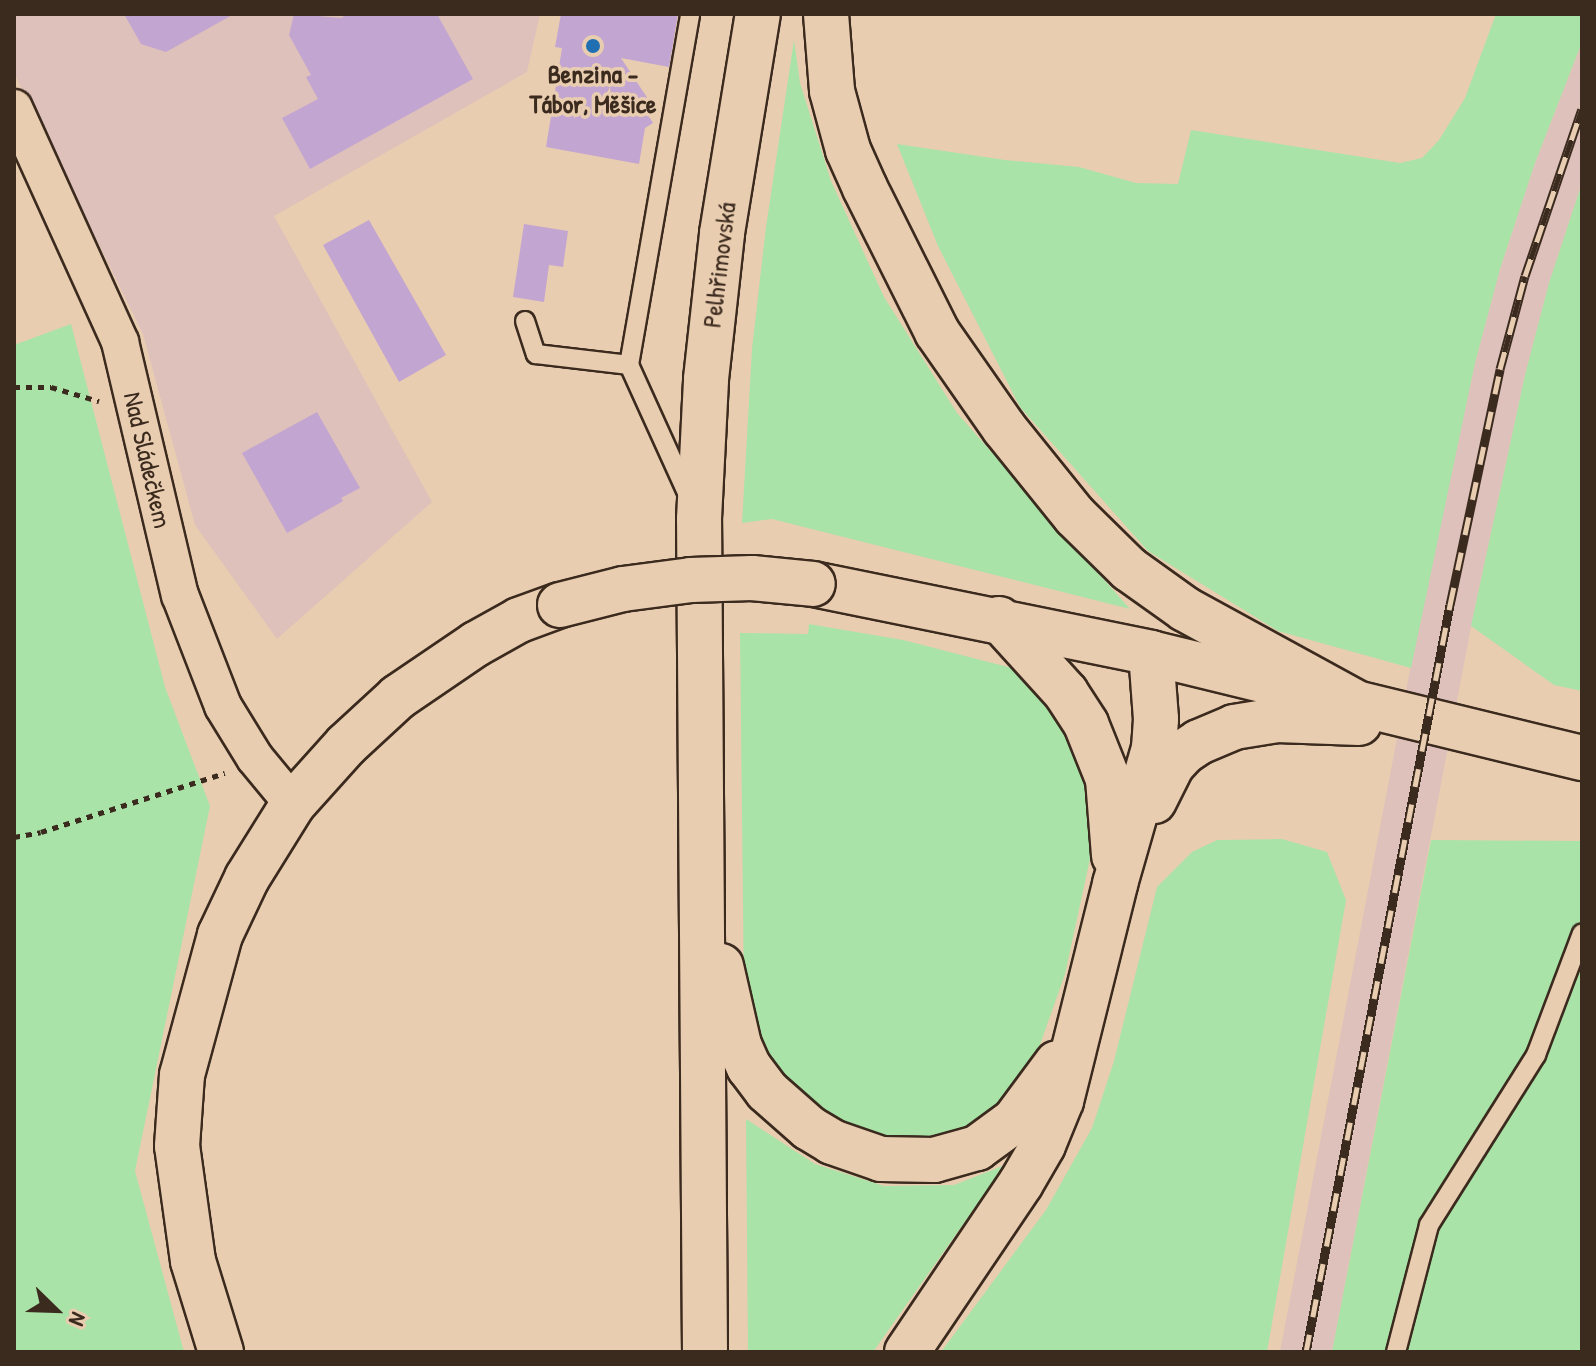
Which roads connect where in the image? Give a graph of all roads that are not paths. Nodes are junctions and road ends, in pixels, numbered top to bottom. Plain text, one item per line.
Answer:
1 (690, 14) edge
2 (758, 14) edge
3 (826, 14) edge
4 (14, 108) edge
5 (525, 321) dead end
6 (629, 365) junction
7 (699, 519) junction
8 (999, 619) junction
9 (1151, 653) junction
10 (1353, 701) junction
11 (1457, 728) junction
12 (1582, 758) edge
13 (293, 804) junction
14 (699, 827) junction
15 (1115, 884) junction
16 (1582, 933) edge
17 (1082, 1010) junction
18 (704, 1296) junction
19 (221, 1352) edge
20 (684, 1352) edge
21 (705, 1352) edge
22 (907, 1352) edge
23 (1396, 1352) edge

1 - 6 lane
2 - 7 main road, Pelhřimovská
3 - 10 main road
4 - 13 street, Nad Sládečkem
5 - 6 lane
6 - 7 lane
7 - 14 main road, Pelhřimovská
8 - 9 main road
8 - 13 main road, bridge
8 - 15 main road
9 - 10 main road
9 - 15 main road
10 - 11 main road
11 - 12 main road
11 - 15 main road
13 - 19 main road
14 - 17 main road
14 - 18 main road
15 - 17 main road
16 - 23 lane
17 - 22 main road
18 - 20 main road
18 - 21 main road

